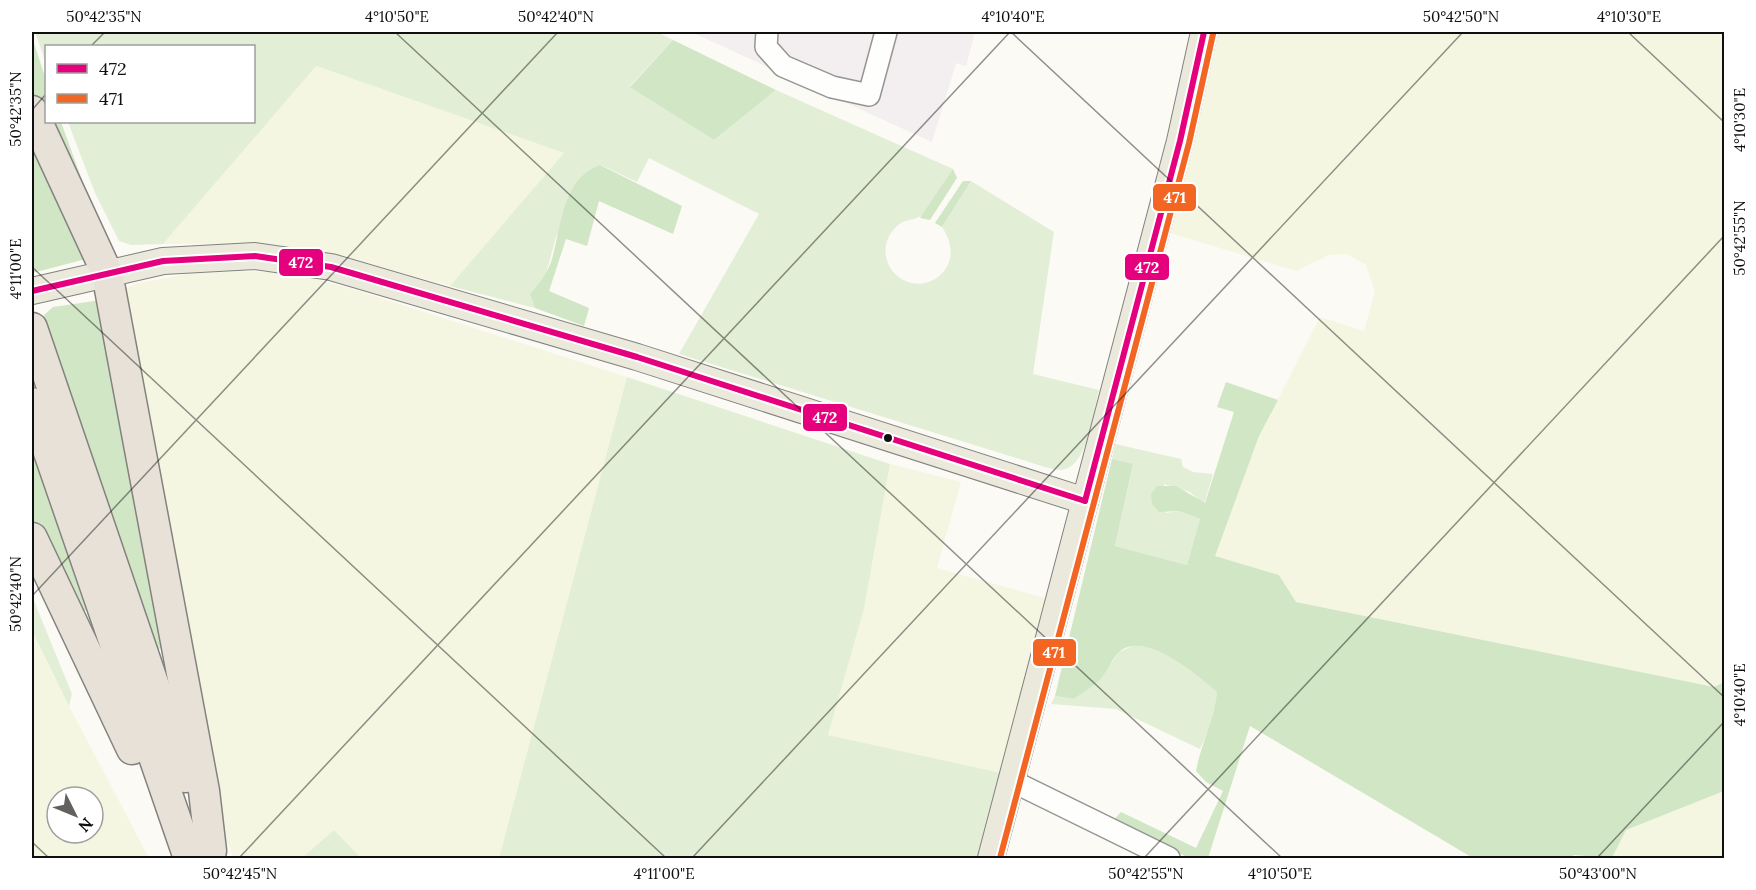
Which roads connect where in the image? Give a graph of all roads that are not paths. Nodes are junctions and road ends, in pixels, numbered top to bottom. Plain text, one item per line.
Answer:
1 (767, 32) edge
2 (886, 32) edge
3 (1204, 32) edge
4 (32, 111) edge
5 (100, 275) junction
6 (32, 291) edge
7 (32, 328) edge
8 (32, 402) edge
9 (1085, 501) junction
10 (32, 538) edge
11 (1012, 780) junction
12 (172, 813) junction
13 (204, 856) edge
14 (991, 858) edge
15 (1169, 858) edge

1 - 2 street
3 - 9 main road
4 - 5 highway
5 - 6 main road
5 - 9 main road
5 - 13 highway
7 - 13 highway
8 - 12 highway
9 - 11 main road
10 - 12 highway
11 - 14 main road
11 - 15 street
12 - 13 highway

